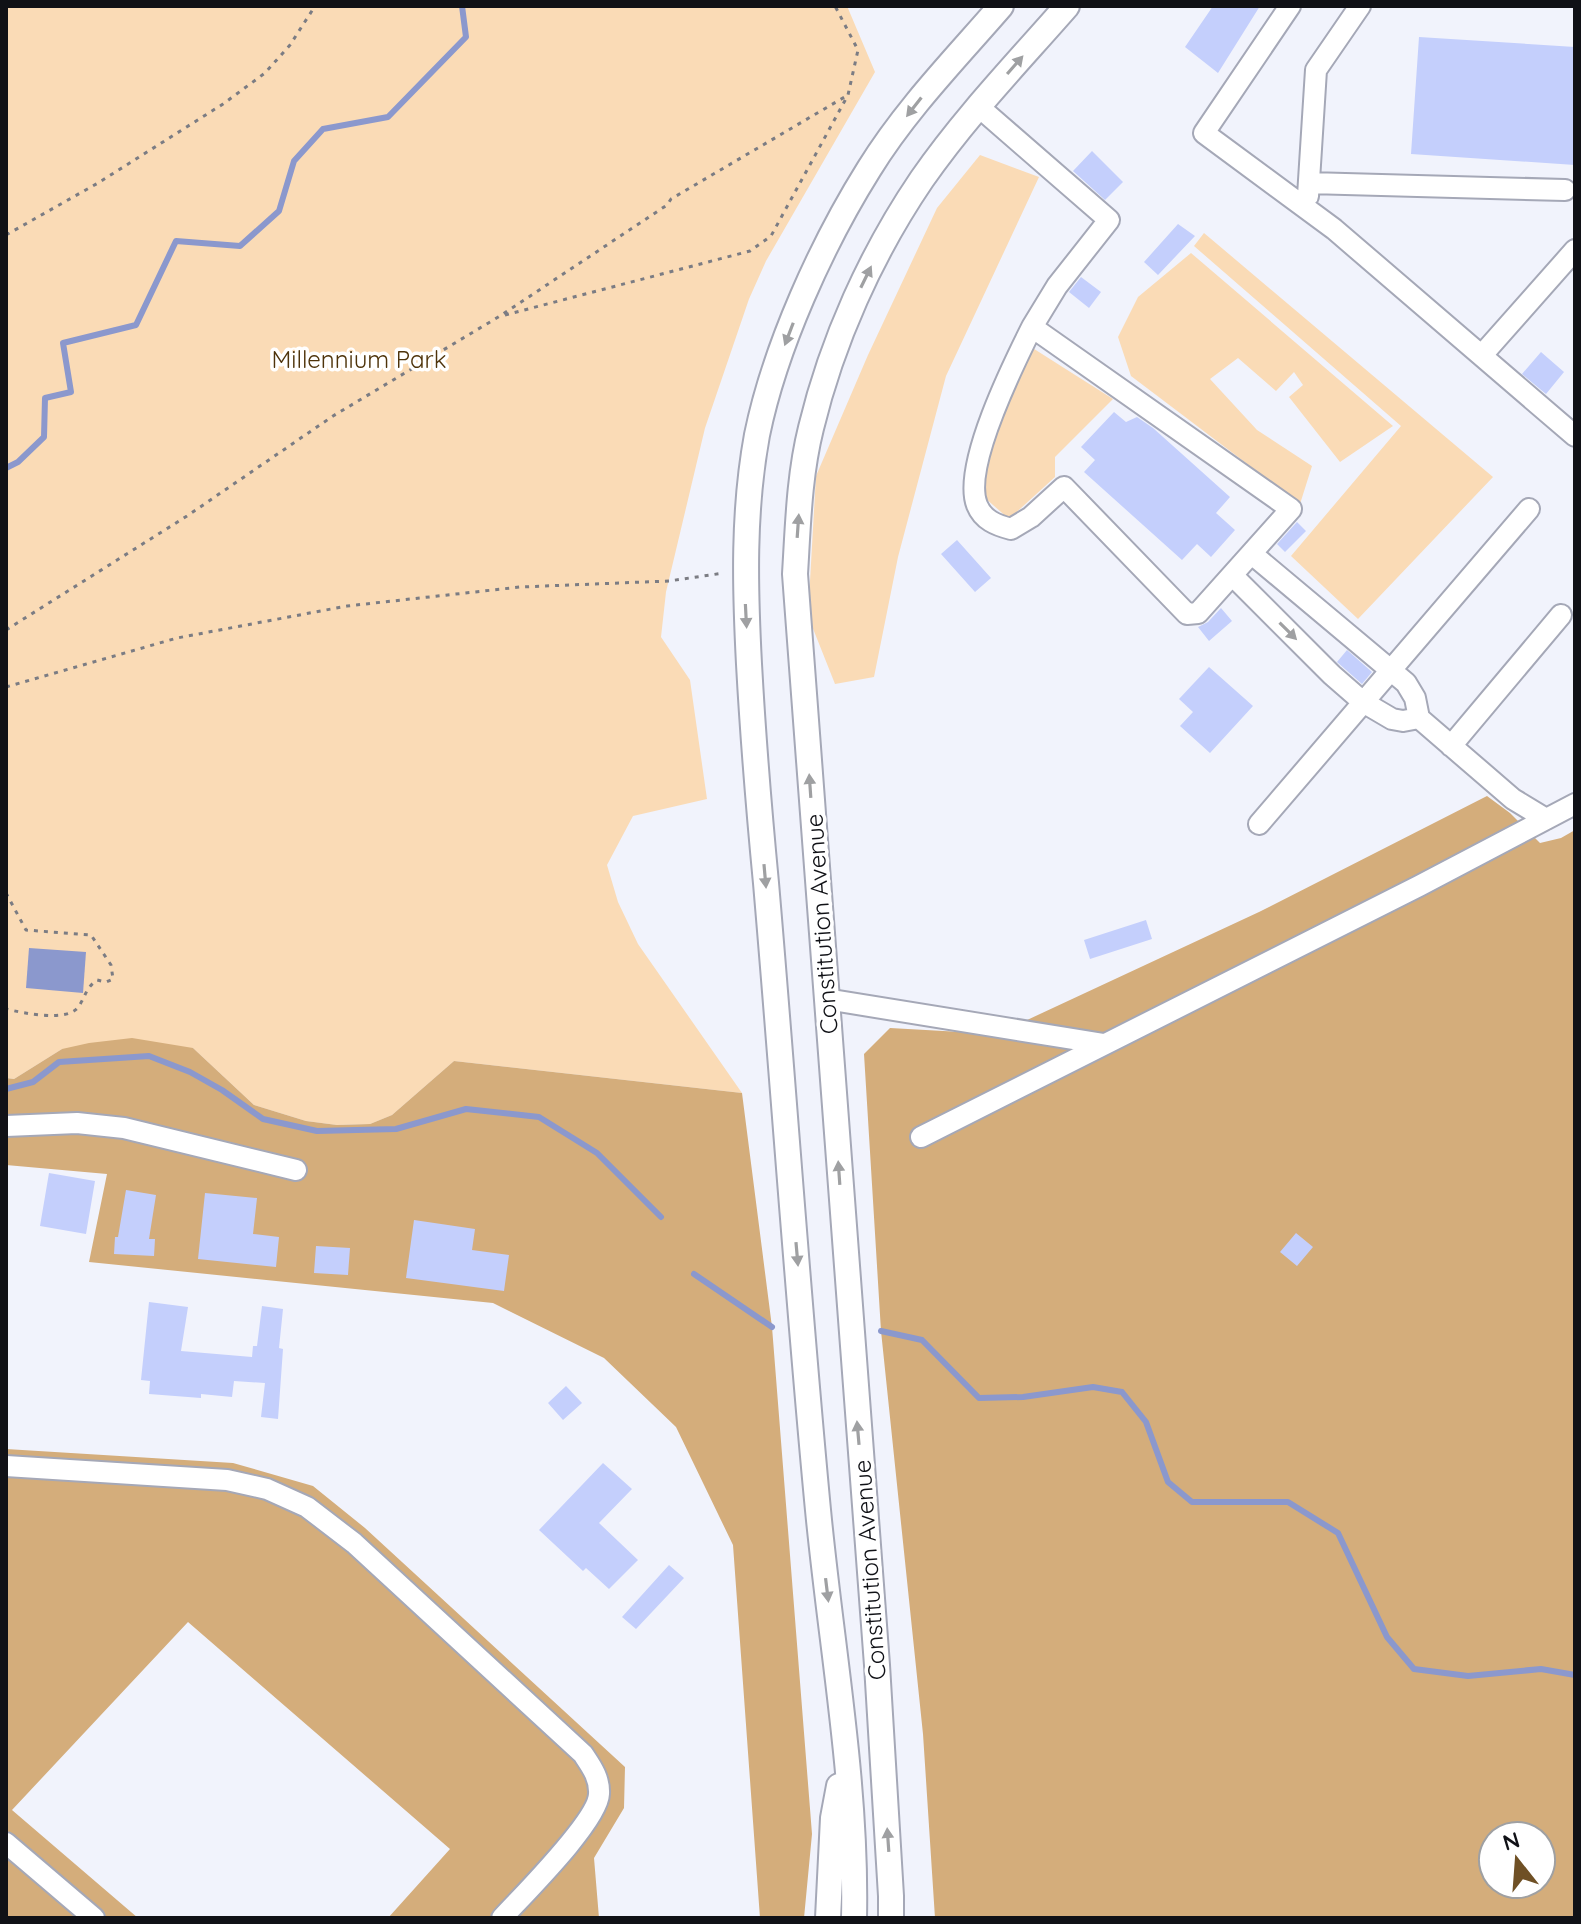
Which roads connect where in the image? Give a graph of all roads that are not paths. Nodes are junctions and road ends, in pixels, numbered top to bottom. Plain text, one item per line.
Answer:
1 (1001, 6) edge
2 (1067, 6) edge
3 (1290, 6) edge
4 (1360, 6) edge
5 (979, 107) junction
6 (1309, 183) junction
7 (1565, 190) dead end
8 (1307, 210) junction
9 (1575, 250) edge
10 (1032, 327) junction
11 (1482, 355) junction
12 (1575, 436) edge
13 (1529, 509) dead end
14 (1252, 554) junction
15 (1233, 576) junction
16 (1561, 615) dead end
17 (1392, 669) junction
18 (1363, 702) junction
19 (1419, 718) junction
20 (1451, 746) junction
21 (1575, 804) edge
22 (1546, 819) junction
23 (1259, 824) dead end
24 (826, 999) junction
25 (1104, 1044) junction
26 (6, 1126) edge
27 (921, 1137) dead end
28 (296, 1170) dead end
29 (6, 1466) edge
30 (844, 1748) junction
31 (6, 1843) edge
32 (94, 1918) edge
33 (502, 1918) edge
34 (828, 1918) edge
35 (854, 1918) edge
36 (891, 1918) edge

1 -> 30 main road, Constitution Avenue
5 -> 2 main road, Constitution Avenue
3 - 8 street
4 - 6 street
5 - 10 street
24 -> 5 main road, Constitution Avenue
6 - 7 street
6 - 8 street
8 - 11 street
9 - 11 street
10 - 14 street
10 - 15 street
11 - 12 street
13 - 17 street
14 - 15 street
14 - 17 street
15 -> 18 street
16 - 20 street
17 - 18 street
17 - 19 street
18 - 19 street
18 - 23 street
19 - 20 street
20 - 22 street
21 - 22 street
22 - 25 street
24 - 25 street
36 -> 24 main road, Constitution Avenue
25 - 27 street
26 - 28 street
29 - 33 street
30 - 34 main road
30 - 35 main road, Constitution Avenue
31 - 32 street

